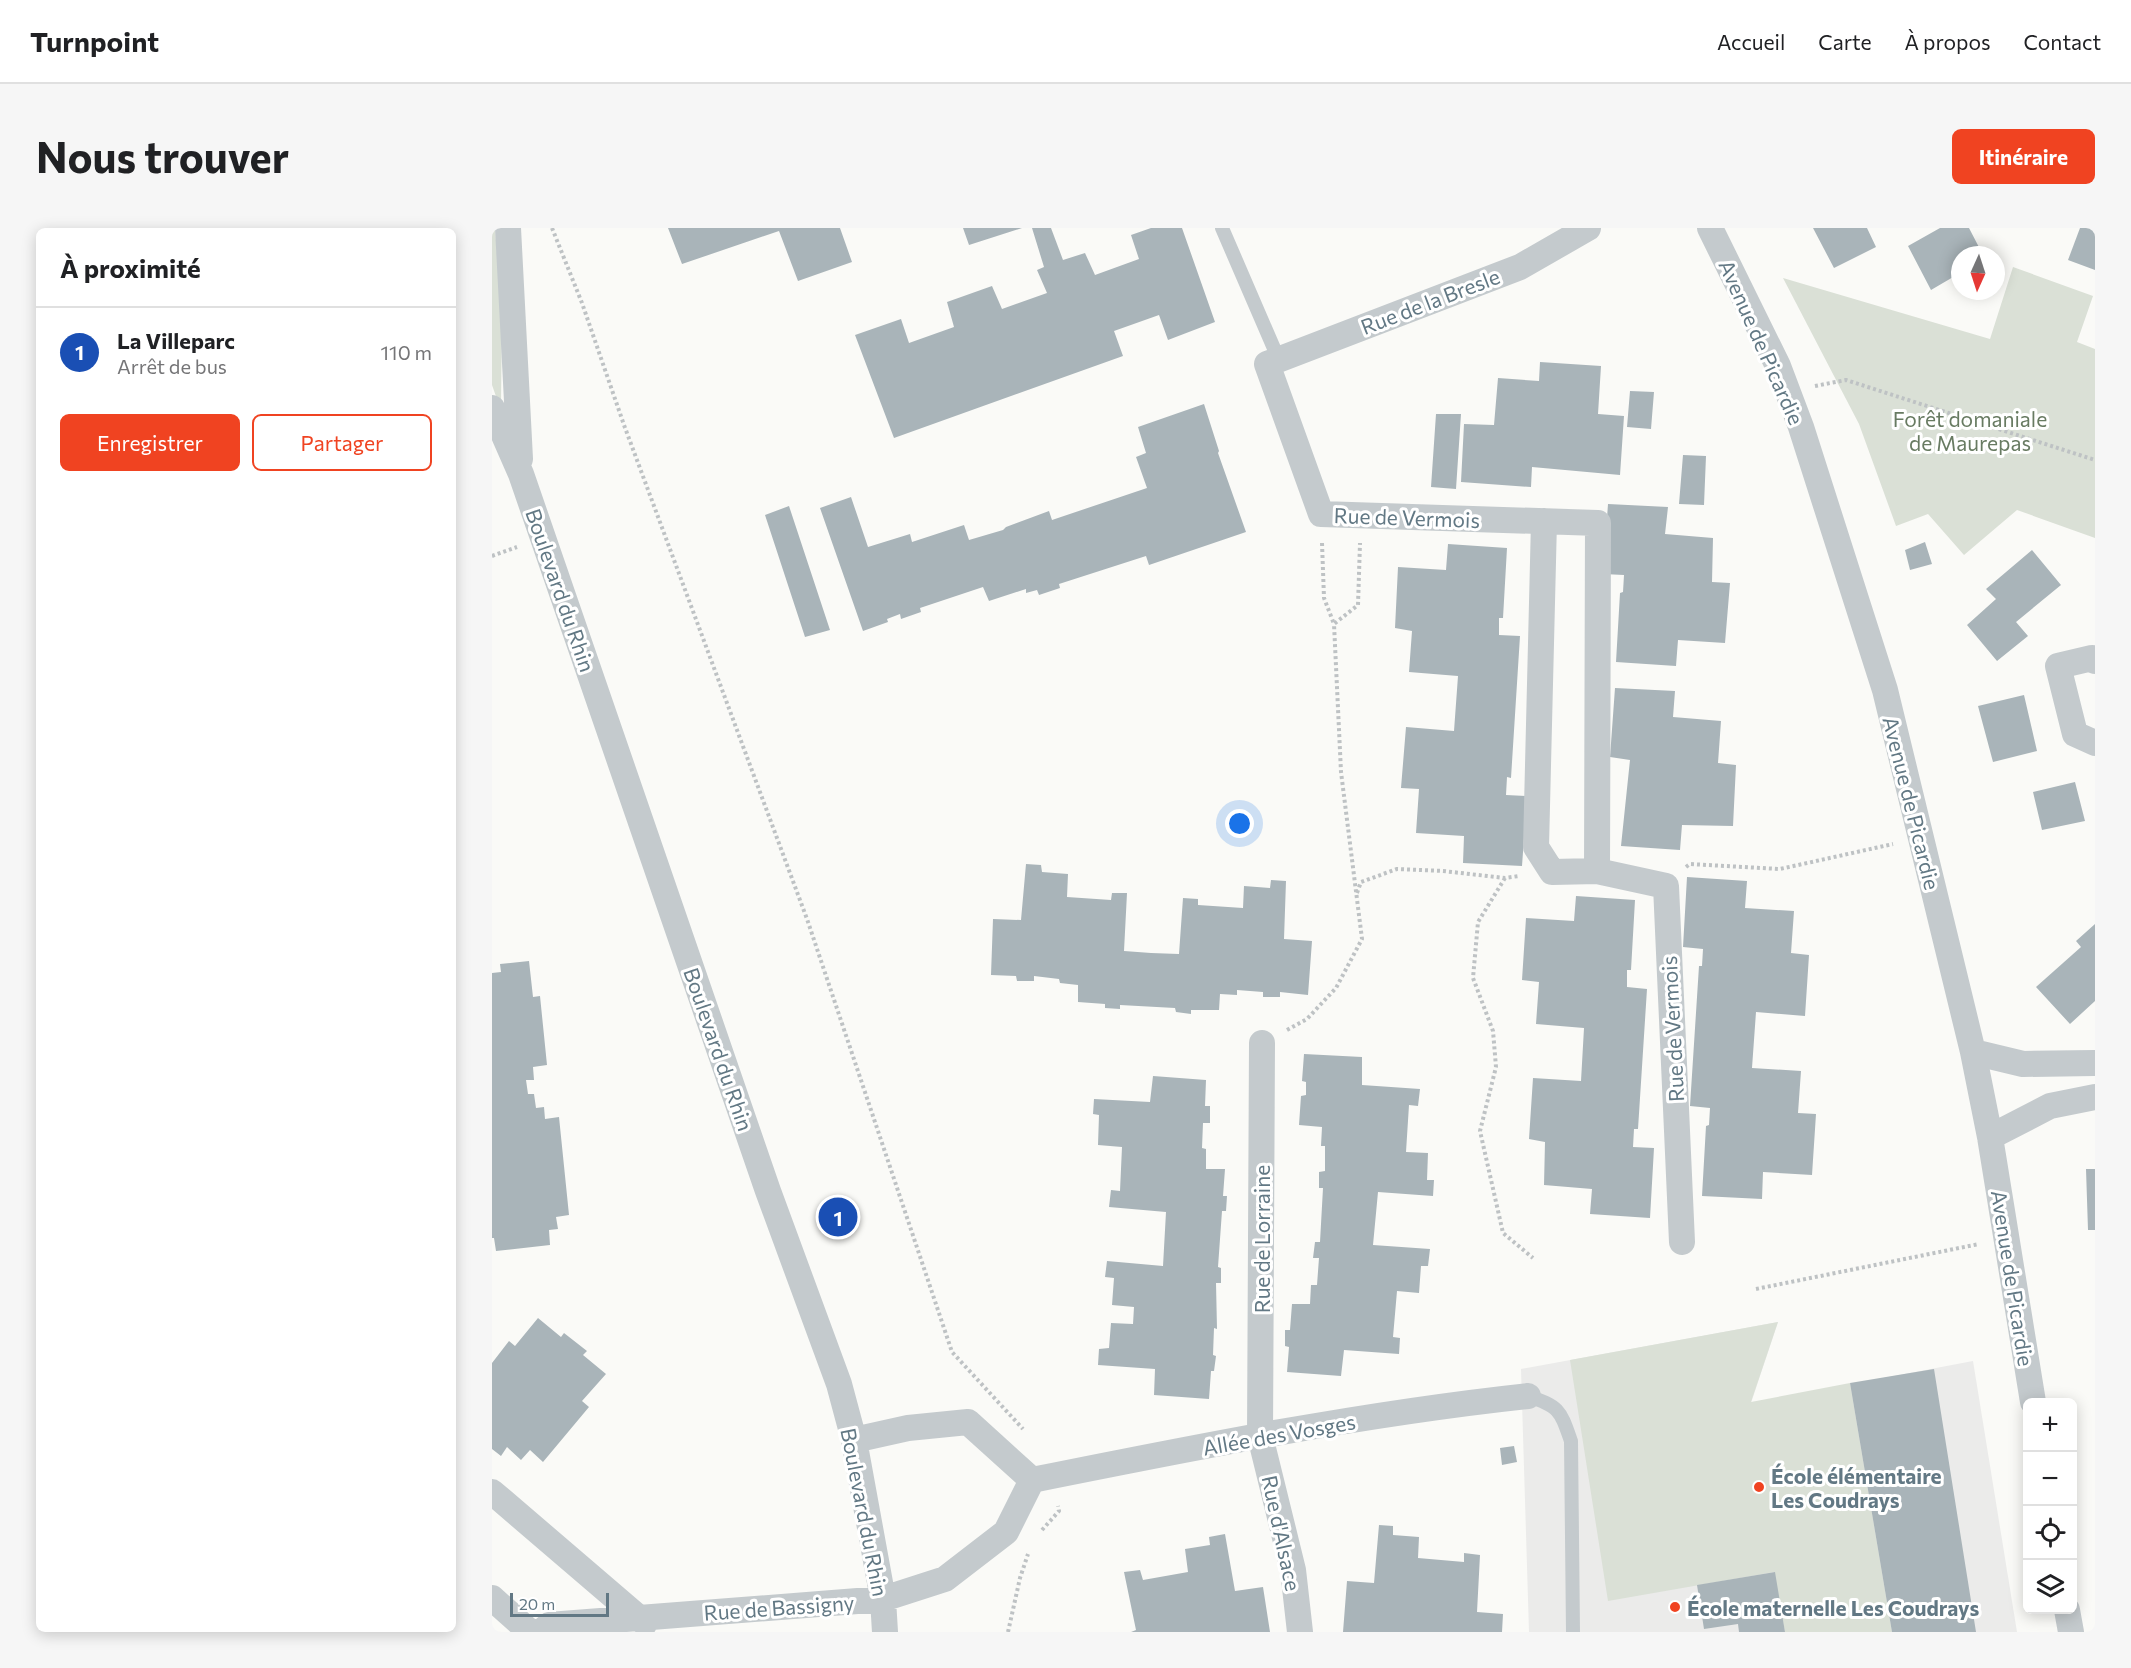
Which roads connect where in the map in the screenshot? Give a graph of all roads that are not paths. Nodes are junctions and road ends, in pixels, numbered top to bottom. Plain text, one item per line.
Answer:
1 (508, 228) edge
2 (1222, 228) edge
3 (1588, 228) edge
4 (1710, 228) edge
5 (1273, 362) junction
6 (492, 408) edge
7 (521, 474) junction
8 (1544, 521) junction
9 (2095, 661) edge
10 (2095, 743) edge
11 (1597, 871) junction
12 (1262, 1043) road end
13 (1973, 1052) junction
14 (2095, 1063) edge
15 (2095, 1097) edge
16 (1990, 1137) junction
17 (1682, 1242) dead end
18 (1528, 1396) joint
19 (2032, 1398) edge
20 (1260, 1436) junction
21 (854, 1440) junction
22 (1040, 1479) junction
23 (492, 1492) edge
24 (492, 1598) edge
25 (883, 1599) junction
26 (2068, 1614) edge
27 (646, 1625) edge
28 (530, 1632) edge
29 (542, 1632) edge
30 (885, 1632) edge
31 (1300, 1632) edge
32 (1573, 1632) edge
33 (2071, 1632) edge

1 - 7 street, Boulevard du Rhin
2 - 5 lane
3 - 5 street, Rue de la Bresle
4 - 13 street, Avenue de Picardie
5 - 8 street, Rue de Vermois
6 - 7 street, Boulevard du Rhin
7 - 21 street, Boulevard du Rhin
8 - 11 street
8 - 11 street, Rue de Vermois
9 - 10 street
11 - 17 street, Rue de Vermois
12 - 20 street, Rue de Lorraine
13 - 14 street
13 - 16 street, Avenue de Picardie
15 - 16 street
16 - 19 street, Avenue de Picardie
18 - 20 street, Allée des Vosges
18 - 32 lane
20 - 22 street, Allée des Vosges
20 - 31 street, Rue d'Alsace
21 - 22 street
21 - 25 street, Boulevard du Rhin
22 - 25 street, Rue de Bassigny
23 - 27 street
24 - 28 street
25 - 27 street, Rue de Bassigny
25 - 30 street, Boulevard du Rhin
26 - 33 street
27 - 29 street, Rue de Bassigny

